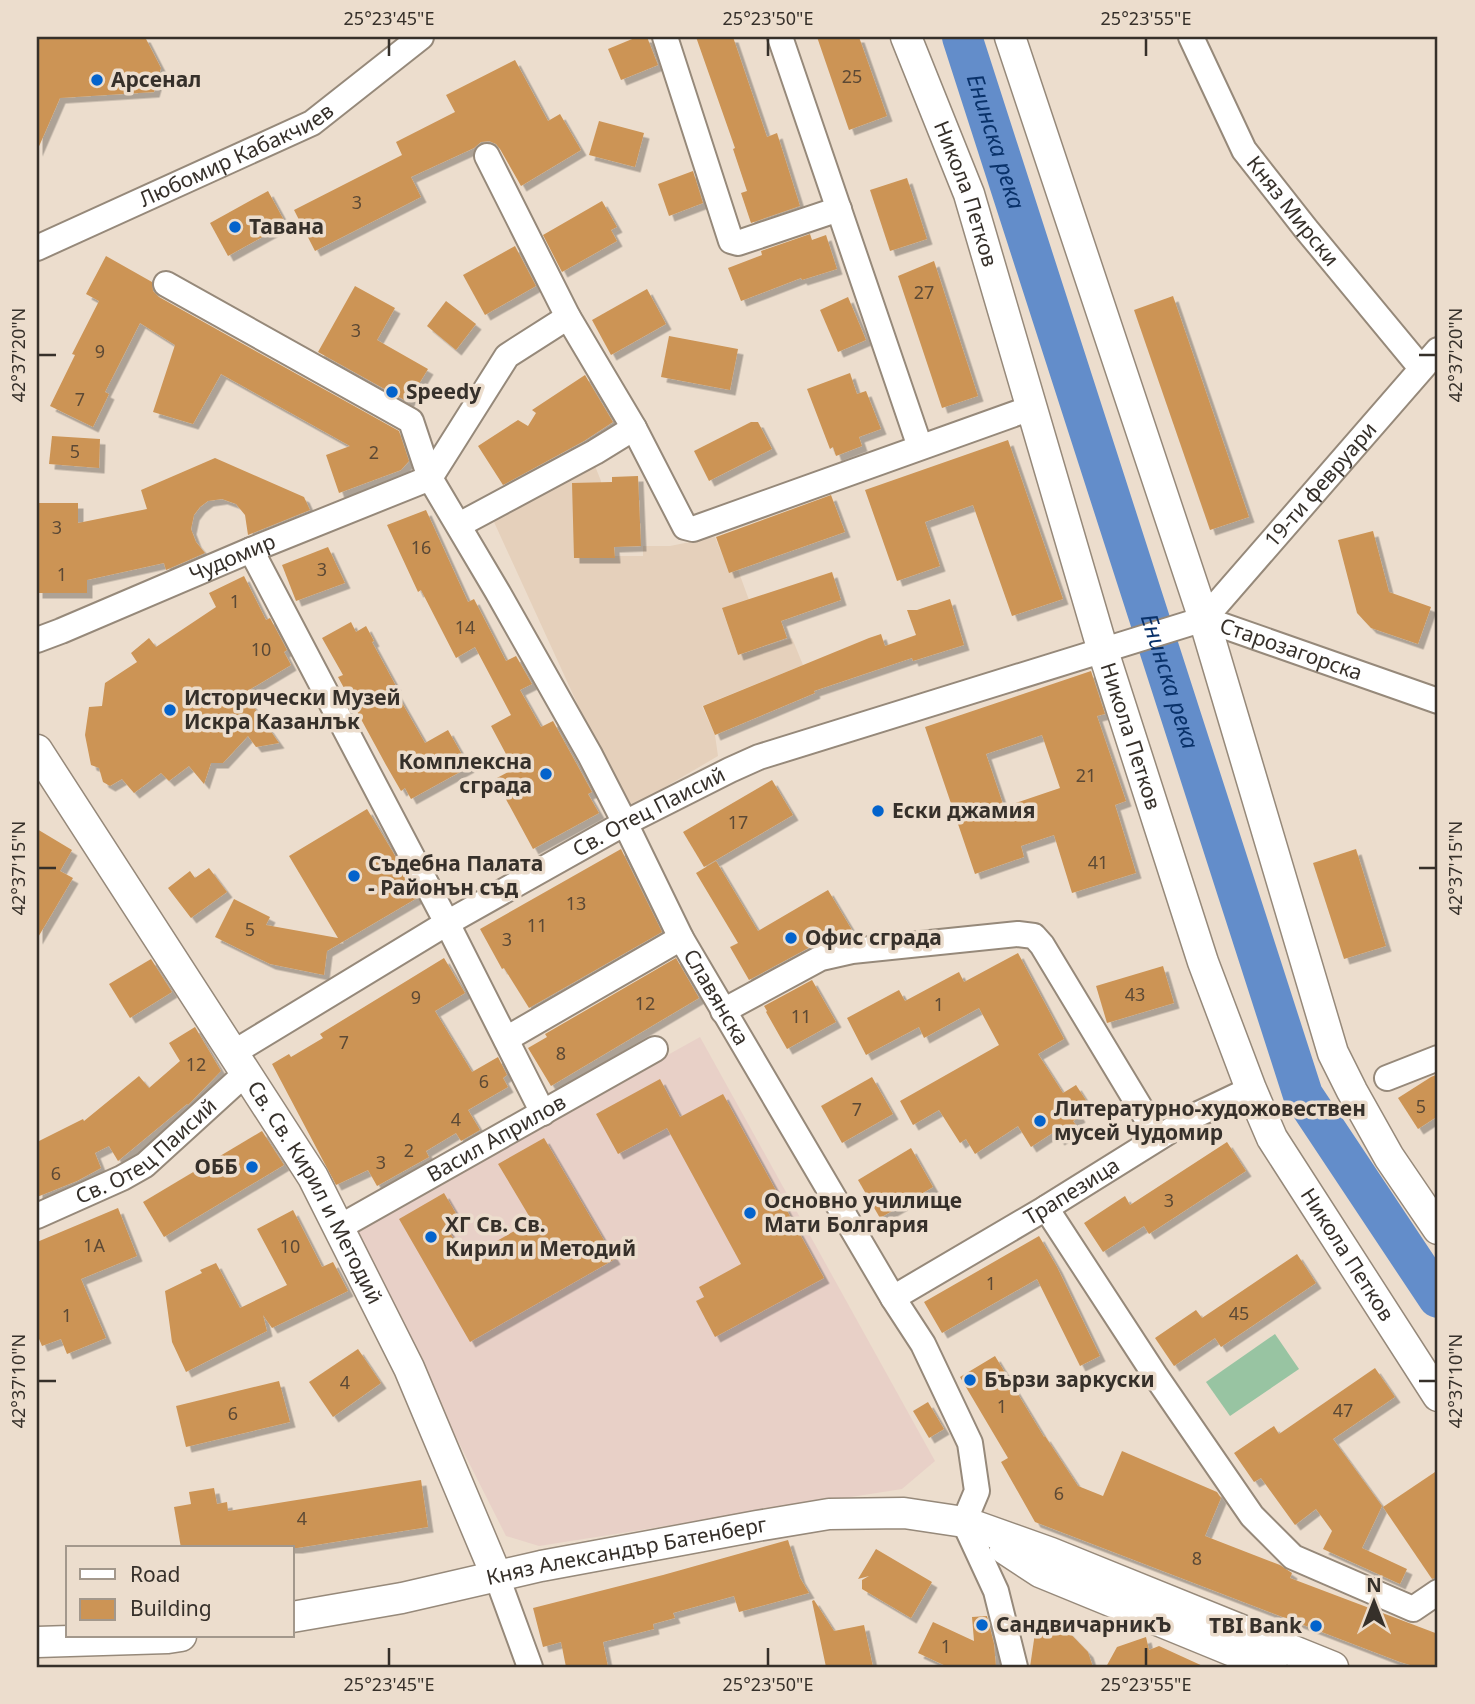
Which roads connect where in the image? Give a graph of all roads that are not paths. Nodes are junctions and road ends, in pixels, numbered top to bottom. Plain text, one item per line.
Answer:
1 (421, 37) edge
2 (665, 37) edge
3 (780, 37) edge
4 (906, 37) edge
5 (1010, 37) edge
6 (1191, 37) edge
7 (487, 156) dead end
8 (839, 209) junction
9 (37, 248) edge
10 (166, 284) dead end
11 (568, 317) junction
12 (1438, 350) edge
13 (1421, 368) junction
14 (1031, 408) junction
15 (634, 428) junction
16 (920, 447) junction
17 (430, 478) junction
18 (459, 525) junction
19 (251, 551) junction
20 (1194, 622) junction
21 (37, 640) edge
22 (1111, 648) junction
23 (1438, 701) edge
24 (37, 750) edge
25 (625, 823) junction
26 (447, 923) junction
27 (681, 938) junction
28 (723, 1011) junction
29 (506, 1039) junction
30 (655, 1049) dead end
31 (1438, 1058) edge
32 (239, 1063) junction
33 (1387, 1078) dead end
34 (1251, 1089) junction
35 (543, 1113) junction
36 (1158, 1137) junction
37 (1046, 1208) junction
38 (37, 1216) edge
39 (338, 1228) junction
40 (1438, 1230) edge
41 (893, 1298) junction
42 (1438, 1396) edge
43 (964, 1522) junction
44 (497, 1577) junction
45 (1438, 1592) edge
46 (294, 1617) edge
47 (168, 1638) edge
48 (37, 1642) edge
49 (530, 1667) edge
50 (1015, 1667) edge
51 (1272, 1667) edge
52 (1333, 1667) edge

1 - 9 street, Любомир Кабакчиев
2 - 8 street
3 - 8 street
4 - 14 main road, Никола Петков
5 - 20 main road
6 - 13 street, Княз Мирски
7 - 11 street
8 - 16 street
10 - 17 street, Славянска
11 - 15 street
11 - 17 street
12 - 13 street, 19-ти февруари
13 - 20 street, 19-ти февруари
14 - 16 street
14 - 22 main road, Никола Петков
15 - 16 street
15 - 18 street
17 - 18 street, Славянска
17 - 19 street, Чудомир
18 - 25 street, Славянска
19 - 21 street, Чудомир
19 - 26 street
20 - 22 street
20 - 23 street, Старозагорска
20 - 40 main road
22 - 25 street, Св. Отец Паисий
22 - 34 main road, Никола Петков
24 - 32 main road, Св. Св. Кирил и Методий
25 - 26 street, Св. Отец Паисий
25 - 27 street, Славянска
26 - 29 street
26 - 32 street, Св. Отец Паисий
27 - 28 street, Славянска
27 - 29 street
28 - 36 street
28 - 41 street, Славянска
29 - 35 street
30 - 35 street, Васил Априлов
31 - 33 street
32 - 38 street, Св. Отец Паисий
32 - 39 main road, Св. Св. Кирил и Методий
34 - 36 street, Трапезица
34 - 42 main road, Никола Петков
35 - 39 street, Васил Априлов
36 - 37 street, Трапезица
37 - 41 street, Трапезица
37 - 45 street
39 - 44 main road, Св. Св. Кирил и Методий
41 - 43 street, Славянска
43 - 44 main road, Княз Александър Батенберг
43 - 50 street
43 - 51 main road, Княз Александър Батенберг
43 - 52 main road, Княз Александър Батенберг
44 - 46 main road, Княз Александър Батенберг
44 - 49 street, Св. Св. Кирил и Методий
47 - 48 main road

